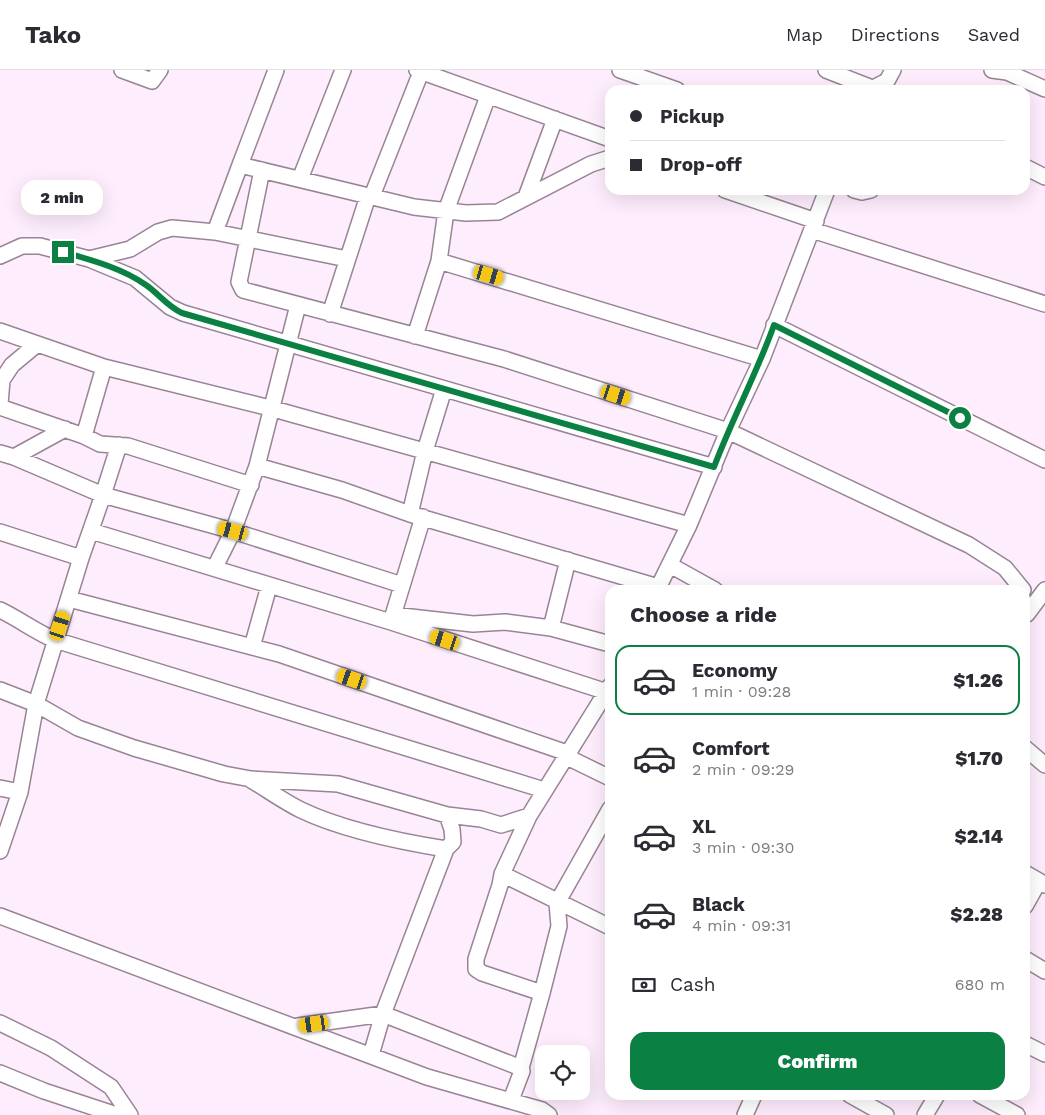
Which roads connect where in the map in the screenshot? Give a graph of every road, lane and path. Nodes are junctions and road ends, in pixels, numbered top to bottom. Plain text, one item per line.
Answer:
1 (122, 70) edge
2 (160, 70) edge
3 (276, 70) edge
4 (343, 70) edge
5 (620, 70) edge
6 (826, 70) edge
7 (893, 70) edge
8 (992, 70) edge
9 (419, 71) edge
10 (661, 85) edge
11 (862, 85) edge
12 (880, 85) edge
13 (1045, 89) edge
14 (488, 96) junction
15 (555, 119) junction
16 (605, 137) edge
17 (605, 160) edge
18 (240, 165) junction
19 (262, 170) junction
20 (1030, 170) edge
21 (1045, 177) edge
22 (300, 179) junction
23 (737, 195) edge
24 (825, 195) edge
25 (370, 196) junction
26 (526, 197) junction
27 (446, 211) junction
28 (814, 226) junction
29 (215, 232) junction
30 (248, 240) junction
31 (0, 256) edge
32 (90, 259) junction
33 (347, 259) junction
34 (439, 260) junction
35 (1045, 304) edge
36 (298, 305) junction
37 (330, 314) junction
38 (774, 325) junction
39 (0, 331) edge
40 (415, 336) junction
41 (287, 343) junction
42 (36, 345) junction
43 (762, 359) junction
44 (104, 367) junction
45 (444, 389) junction
46 (0, 405) edge
47 (270, 408) junction
48 (65, 429) junction
49 (728, 431) junction
50 (84, 436) junction
51 (119, 445) junction
52 (425, 450) junction
53 (7, 455) edge
54 (1045, 460) edge
55 (257, 466) junction
56 (714, 467) junction
57 (251, 485) junction
58 (103, 495) junction
59 (416, 516) junction
60 (690, 525) junction
61 (91, 531) junction
62 (233, 531) junction
63 (0, 532) edge
64 (81, 558) junction
65 (568, 560) junction
66 (670, 565) junction
67 (215, 567) junction
68 (402, 585) junction
69 (646, 585) edge
70 (660, 585) edge
71 (706, 585) edge
72 (1019, 585) edge
73 (268, 586) junction
74 (1045, 590) edge
75 (69, 599) junction
76 (0, 610) edge
77 (1030, 611) edge
78 (392, 619) junction
79 (551, 628) junction
80 (55, 640) junction
81 (605, 643) edge
82 (252, 647) junction
83 (605, 688) edge
84 (0, 690) edge
85 (605, 694) edge
86 (36, 704) junction
87 (1030, 752) edge
88 (569, 755) junction
89 (1045, 765) edge
90 (605, 775) edge
91 (251, 780) junction
92 (0, 788) edge
93 (544, 790) junction
94 (20, 792) junction
95 (447, 815) junction
96 (529, 816) junction
97 (605, 818) edge
98 (446, 849) junction
99 (0, 851) edge
100 (502, 874) junction
101 (1030, 875) edge
102 (1042, 883) edge
103 (1030, 899) edge
104 (557, 903) junction
105 (0, 916) edge
106 (605, 926) edge
107 (1030, 962) edge
108 (1045, 971) edge
109 (542, 994) junction
110 (382, 1014) junction
111 (0, 1023) edge
112 (296, 1026) junction
113 (1030, 1046) edge
114 (1045, 1054) edge
115 (371, 1055) junction
116 (520, 1068) junction
117 (0, 1073) edge
118 (752, 1100) edge
119 (859, 1100) edge
120 (934, 1100) edge
121 (989, 1100) edge
122 (514, 1106) edge
123 (746, 1114) edge
124 (117, 1115) edge
125 (130, 1115) edge
126 (549, 1115) edge
127 (886, 1115) edge
128 (925, 1115) edge
129 (1017, 1115) edge

1 - 2 street
3 - 18 street
4 - 22 street
5 - 10 street
6 - 11 street
7 - 12 street
8 - 13 street
9 - 14 street
9 - 25 street
14 - 15 street
14 - 27 street
15 - 16 street
15 - 26 street
17 - 26 street
18 - 19 street
18 - 29 street
19 - 22 street
19 - 30 street
20 - 21 street
22 - 25 street
23 - 28 street
24 - 28 street
25 - 27 street
25 - 33 street
26 - 27 street
27 - 34 street
28 - 35 street
28 - 38 street
29 - 30 street
29 - 32 street
30 - 33 street
30 - 36 street
31 - 32 street
32 - 41 street
33 - 37 street
34 - 40 street
34 - 43 street
36 - 37 street
36 - 41 street
37 - 40 street
38 - 43 street
38 - 54 street
39 - 42 street
40 - 49 street
41 - 45 street
41 - 47 street
42 - 44 street
42 - 46 street
43 - 49 street
44 - 47 street
44 - 50 street
45 - 52 street
45 - 56 street
46 - 48 street
47 - 52 street
47 - 55 street
48 - 50 street
48 - 53 street
49 - 56 street
49 - 72 street
50 - 51 street
51 - 57 street
51 - 58 street
52 - 59 street
52 - 60 street
53 - 58 street
55 - 57 street
55 - 59 street
56 - 60 street
57 - 62 street
58 - 61 street
58 - 62 street
59 - 65 street
59 - 68 street
60 - 66 street
61 - 64 street
61 - 67 street
62 - 67 street
62 - 68 street
63 - 64 street
64 - 75 street
65 - 69 street
65 - 79 street
66 - 70 street
66 - 71 street
67 - 73 street
68 - 78 street
73 - 78 street
73 - 82 street
74 - 77 street
75 - 80 street
75 - 82 street
76 - 80 street
78 - 79 street
78 - 83 street
79 - 81 street
80 - 86 street
80 - 93 street
82 - 88 street
84 - 86 street
85 - 88 street
86 - 91 street
86 - 94 street
87 - 89 street
88 - 90 street
88 - 93 street
91 - 95 street
91 - 98 street
92 - 94 street
93 - 96 street
94 - 99 street
95 - 96 street
95 - 98 street
96 - 100 street
97 - 104 street
98 - 110 street
100 - 104 street
100 - 109 street
101 - 102 street
102 - 103 street
104 - 106 street
104 - 109 street
105 - 112 street
107 - 108 street
109 - 116 street
110 - 112 street
110 - 115 street
110 - 116 street
111 - 125 street
112 - 115 street
113 - 114 street
115 - 122 street
116 - 122 street
117 - 124 street
118 - 123 street
119 - 127 street
120 - 128 street
121 - 129 street
122 - 126 street

